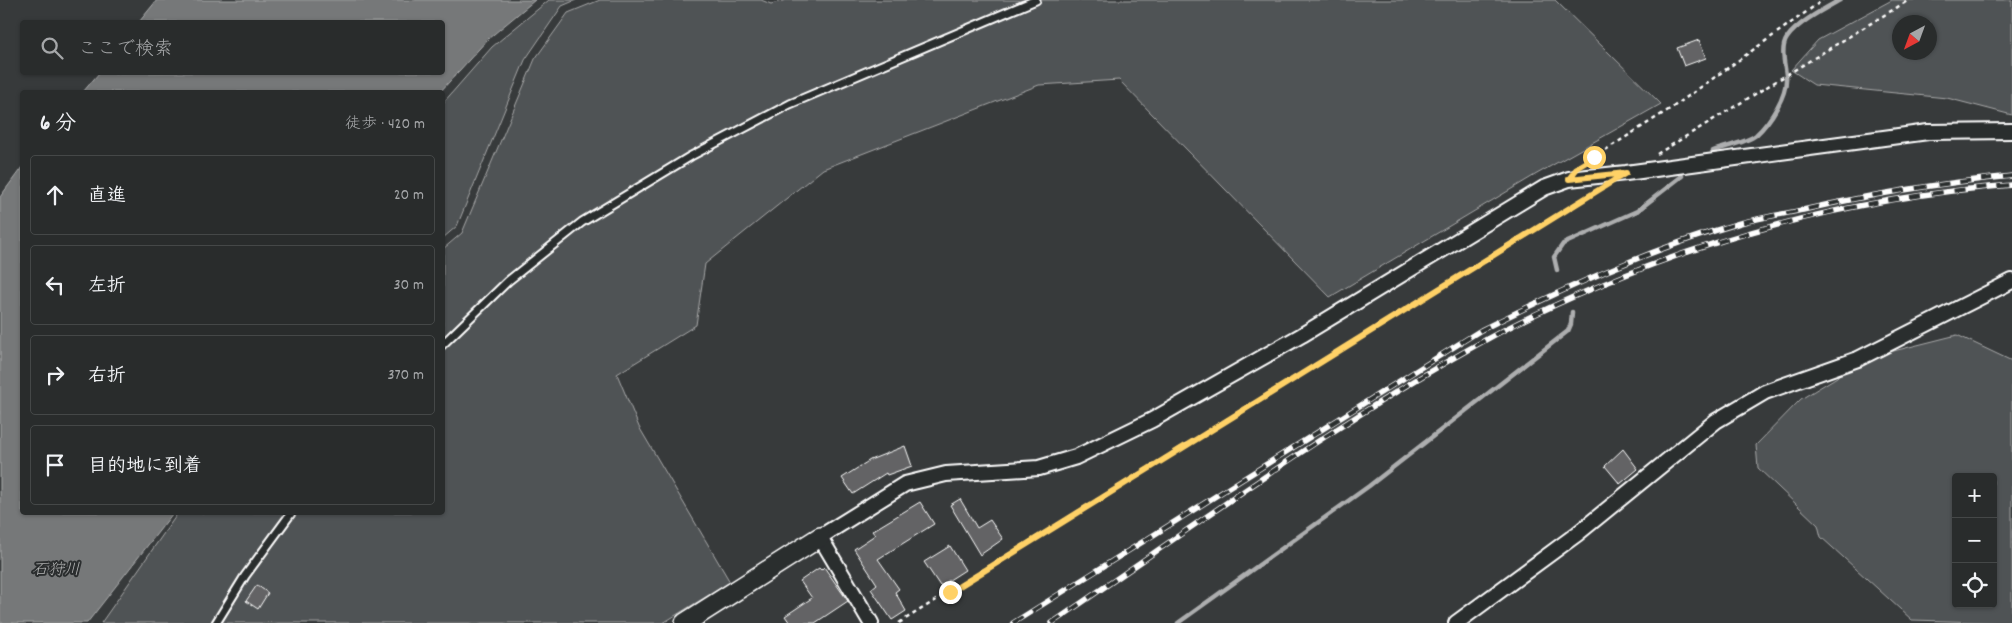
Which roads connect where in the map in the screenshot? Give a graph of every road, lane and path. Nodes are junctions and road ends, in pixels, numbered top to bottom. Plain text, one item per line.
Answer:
1 (1036, 0) edge
2 (1823, 0) edge
3 (1909, 0) edge
4 (2012, 131) edge
5 (1651, 157) dead end
6 (1569, 179) junction
7 (1601, 188) dead end
8 (2012, 281) edge
9 (445, 343) edge
10 (290, 515) edge
11 (820, 537) junction
12 (216, 623) edge
13 (685, 623) edge
14 (871, 623) edge
15 (899, 623) edge
16 (1456, 623) edge

1 - 9 lane
2 - 6 path
3 - 5 path
4 - 6 street
6 - 11 street
7 - 15 path
8 - 16 street
10 - 12 lane
11 - 13 street
11 - 14 street

